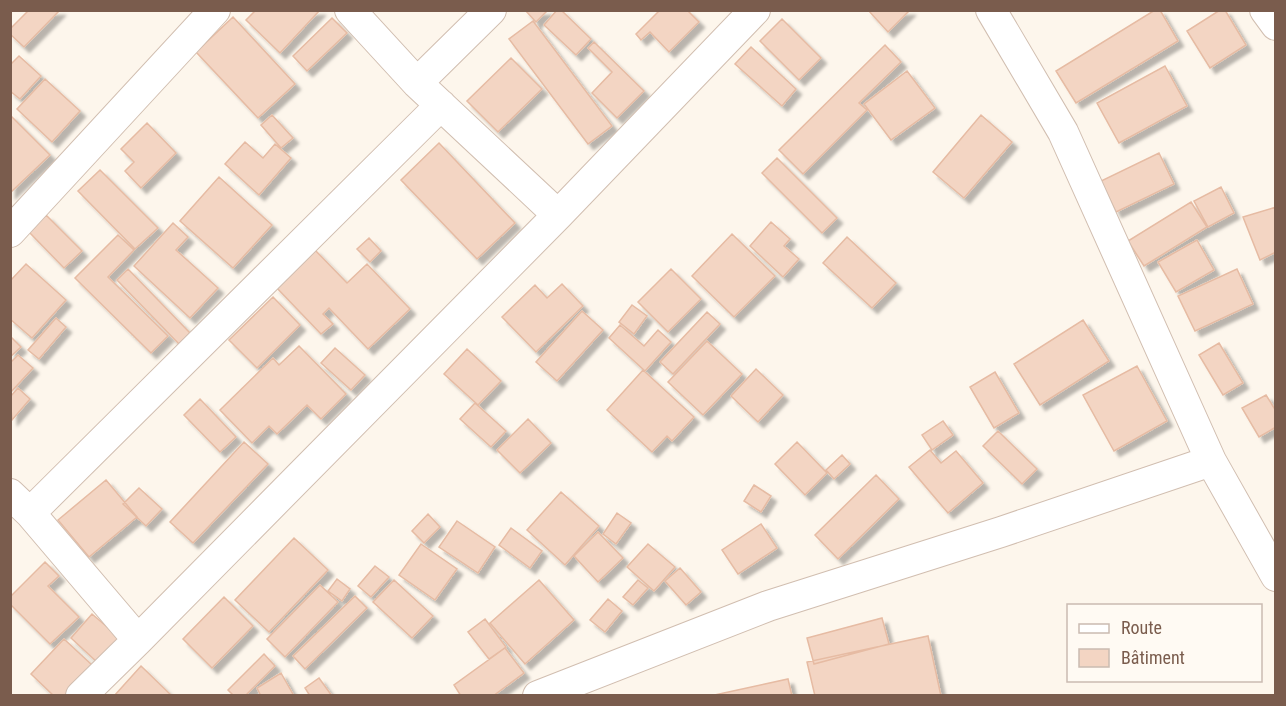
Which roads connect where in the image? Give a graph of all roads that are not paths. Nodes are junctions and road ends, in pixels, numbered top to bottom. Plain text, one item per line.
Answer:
1 (215, 10) edge
2 (350, 10) edge
3 (491, 10) edge
4 (755, 10) edge
5 (991, 10) edge
6 (1265, 10) edge
7 (1275, 25) edge
8 (417, 83) junction
9 (441, 105) junction
10 (558, 214) junction
11 (10, 232) edge
12 (1211, 461) junction
13 (20, 504) edge
14 (1275, 576) edge
15 (138, 640) junction
16 (81, 696) edge
17 (538, 696) edge

1 - 11 street
2 - 8 street
3 - 8 street
4 - 10 street
5 - 12 street
6 - 7 street
8 - 9 street
9 - 10 street
9 - 13 street
10 - 15 street
12 - 14 street
12 - 17 street
13 - 15 street
15 - 16 street

